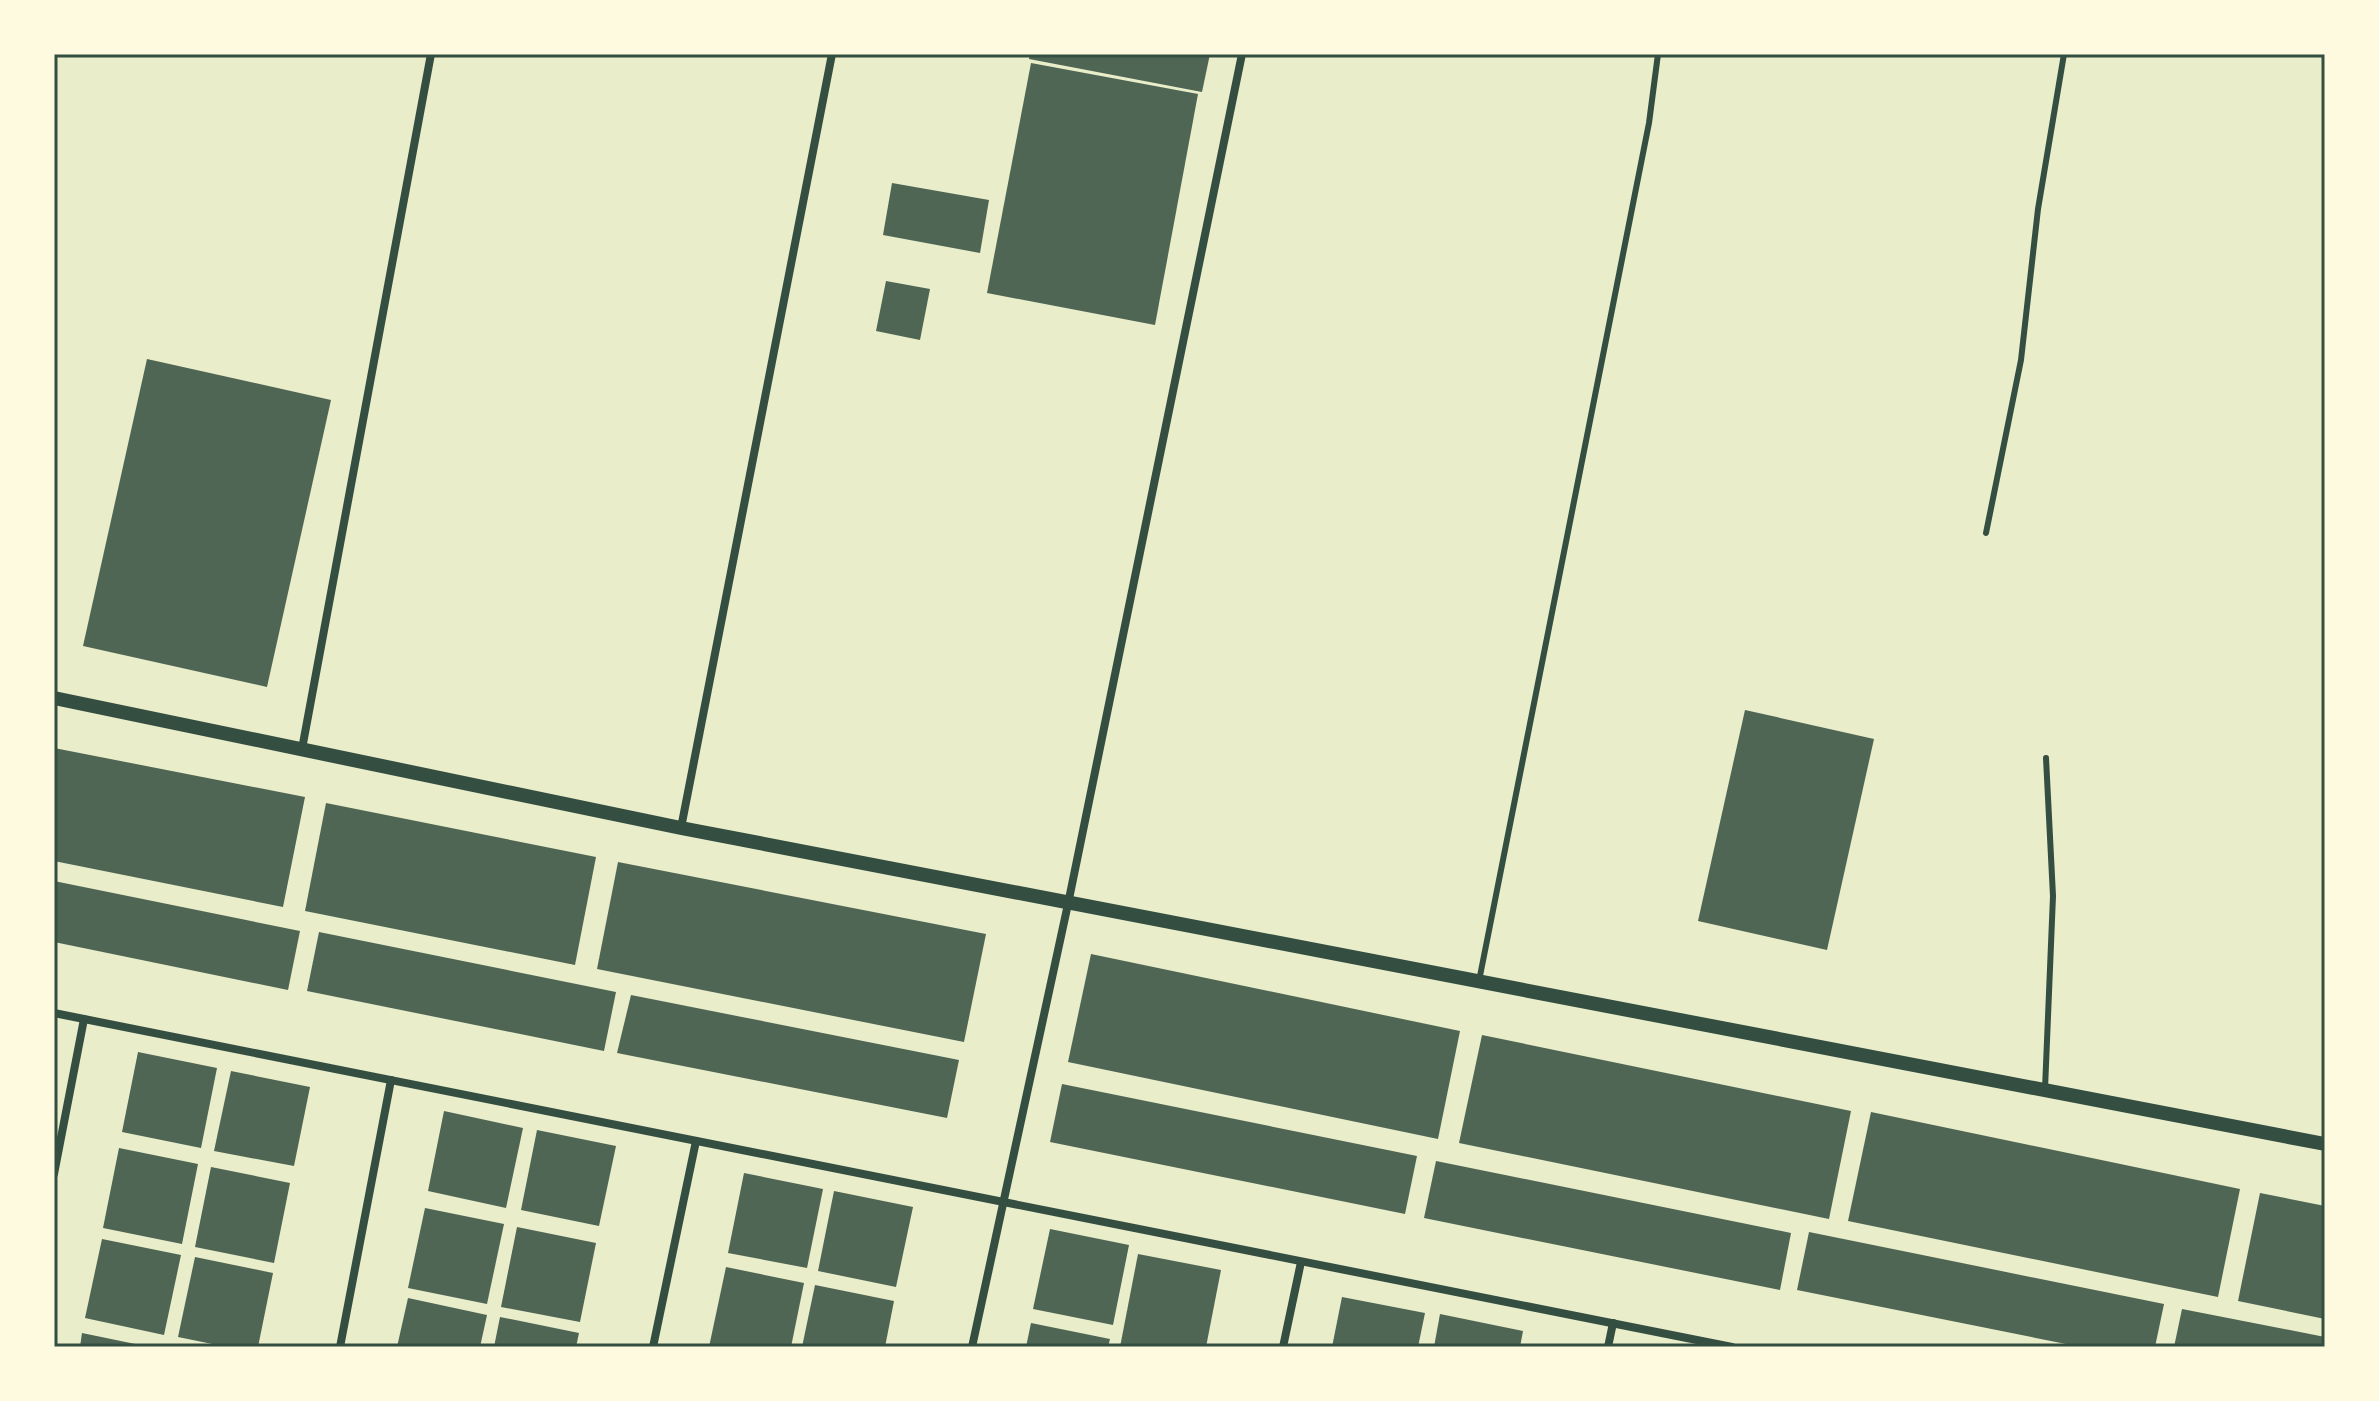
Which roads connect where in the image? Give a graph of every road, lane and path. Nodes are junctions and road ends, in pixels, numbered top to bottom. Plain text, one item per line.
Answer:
1 (431, 54) edge
2 (832, 54) edge
3 (1242, 54) edge
4 (1658, 54) edge
5 (2064, 54) edge
6 (1986, 533) dead end
7 (54, 698) edge
8 (302, 749) junction
9 (2046, 758) dead end
10 (681, 828) junction
11 (1068, 904) junction
12 (1479, 981) junction
13 (54, 1013) edge
14 (84, 1019) junction
15 (391, 1080) junction
16 (2045, 1089) junction
17 (696, 1141) junction
18 (2325, 1144) edge
19 (54, 1174) edge
20 (1004, 1202) junction
21 (1301, 1262) junction
22 (1613, 1323) junction
23 (340, 1347) edge
24 (653, 1347) edge
25 (972, 1347) edge
26 (1283, 1347) edge
27 (1608, 1347) edge
28 (1732, 1347) edge

1 - 8 street
2 - 10 street
3 - 11 street
4 - 12 lane
5 - 6 lane
7 - 8 street
8 - 10 street
9 - 16 lane
10 - 11 street
11 - 12 street
11 - 20 street
12 - 16 street
13 - 14 street
14 - 15 street
14 - 19 street
15 - 17 street
15 - 23 street
16 - 18 street
17 - 20 street
17 - 24 street
20 - 21 street
20 - 25 street
21 - 22 street
21 - 26 street
22 - 27 street
22 - 28 street

